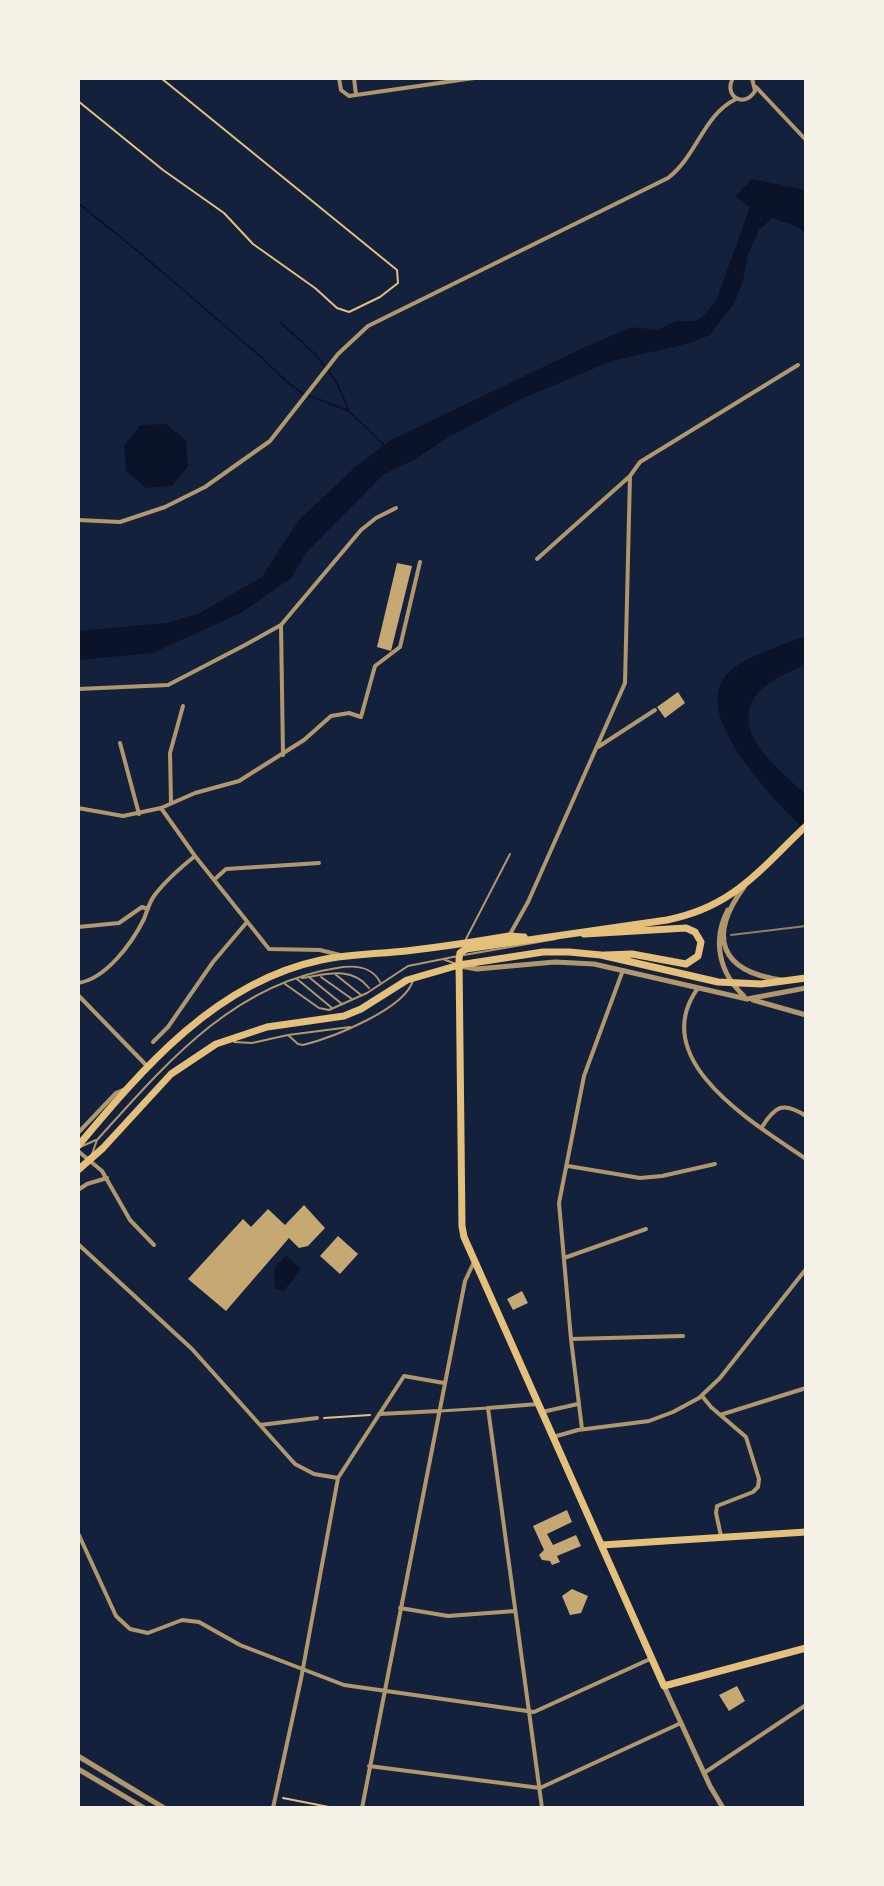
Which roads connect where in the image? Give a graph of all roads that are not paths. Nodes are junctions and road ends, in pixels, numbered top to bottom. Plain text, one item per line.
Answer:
1 (339, 78) edge
2 (354, 78) edge
3 (474, 78) edge
4 (733, 78) edge
5 (752, 78) edge
6 (756, 87) junction
7 (356, 95) junction
8 (736, 99) junction
9 (806, 140) edge
10 (798, 365) dead end
11 (630, 476) junction
12 (396, 508) dead end
13 (78, 520) edge
14 (537, 559) dead end
15 (420, 562) dead end
16 (281, 625) junction
17 (78, 689) edge
18 (183, 706) dead end
19 (655, 710) dead end
20 (120, 743) dead end
21 (596, 748) junction
22 (283, 755) junction
23 (171, 802) junction
24 (78, 808) edge
25 (161, 808) junction
26 (139, 814) junction
27 (806, 826) edge
28 (510, 854) dead end
29 (195, 856) junction
30 (319, 863) dead end
31 (215, 879) junction
32 (744, 886) junction
33 (148, 909) junction
34 (728, 910) junction
35 (247, 922) junction
36 (78, 927) edge
37 (570, 933) junction
38 (509, 936) junction
39 (534, 938) junction
40 (464, 944) junction
41 (601, 955) junction
42 (342, 956) junction
43 (442, 958) junction
44 (459, 961) junction
45 (623, 970) junction
46 (334, 974) junction
47 (319, 975) junction
48 (309, 977) junction
49 (414, 977) junction
50 (806, 978) edge
51 (297, 979) junction
52 (786, 981) junction
53 (380, 982) junction
54 (731, 982) junction
55 (78, 983) edge
56 (283, 984) junction
57 (698, 988) junction
58 (806, 988) edge
59 (370, 990) junction
60 (78, 995) edge
61 (361, 996) junction
62 (747, 999) junction
63 (353, 1000) junction
64 (342, 1005) junction
65 (333, 1008) junction
66 (806, 1015) edge
67 (355, 1026) junction
68 (288, 1035) junction
69 (223, 1041) junction
70 (153, 1042) dead end
71 (149, 1067) junction
72 (132, 1086) junction
73 (806, 1116) edge
74 (762, 1127) junction
75 (78, 1133) edge
76 (97, 1140) junction
77 (78, 1149) edge
78 (90, 1159) junction
79 (806, 1159) edge
80 (715, 1164) dead end
81 (568, 1166) junction
82 (78, 1170) edge
83 (107, 1178) junction
84 (78, 1190) edge
85 (646, 1229) dead end
86 (78, 1244) edge
87 (154, 1245) dead end
88 (564, 1258) junction
89 (474, 1262) junction
90 (806, 1269) edge
91 (683, 1336) dead end
92 (571, 1339) junction
93 (444, 1383) junction
94 (806, 1388) edge
95 (702, 1395) junction
96 (578, 1404) junction
97 (488, 1408) junction
98 (540, 1408) junction
99 (439, 1411) junction
100 (379, 1414) junction
101 (720, 1415) junction
102 (317, 1418) road end
103 (260, 1425) junction
104 (582, 1429) junction
105 (553, 1437) junction
106 (338, 1478) junction
107 (806, 1532) edge
108 (78, 1533) edge
109 (721, 1536) junction
110 (602, 1545) junction
111 (400, 1608) junction
112 (515, 1611) junction
113 (806, 1648) edge
114 (652, 1658) junction
115 (303, 1669) junction
116 (664, 1686) junction
117 (384, 1692) junction
118 (806, 1705) edge
119 (528, 1712) junction
120 (681, 1723) junction
121 (78, 1756) edge
122 (369, 1766) junction
123 (78, 1769) edge
124 (704, 1773) junction
125 (540, 1788) junction
126 (144, 1808) edge
127 (164, 1808) edge
128 (273, 1808) edge
129 (362, 1808) edge
130 (542, 1808) edge
131 (723, 1808) edge

1 - 7 street
2 - 7 street
3 - 7 street
4 - 8 street
5 - 6 street
6 - 8 street
6 - 9 street
8 - 13 street
10 - 11 street
11 - 14 street
11 - 21 street
12 - 16 street
15 - 22 street
16 - 17 street
16 - 22 street
18 - 23 street
19 - 21 street
20 - 26 street
21 - 38 street
22 - 23 street
23 - 25 street
24 - 26 street
25 - 26 street
25 - 29 street
27 - 32 main road
28 - 40 lane
29 - 31 street
29 - 33 street
30 - 31 street
31 - 35 street
32 - 34 street
32 - 37 main road
33 - 36 street
33 - 55 street
34 - 52 street
34 - 54 street
35 - 42 street
35 - 70 street
37 - 39 main road
37 - 41 main road
37 - 44 lane
38 - 39 main road
38 - 40 main road
39 - 44 main road
40 - 42 main road
41 - 44 main road
41 - 54 main road
42 - 71 main road
43 - 44 lane
43 - 44 lane
43 - 53 lane
44 - 45 street
44 - 49 main road
44 - 89 main road
45 - 57 street
45 - 81 street
46 - 47 lane
46 - 59 lane
46 - 61 lane
47 - 48 lane
47 - 63 lane
48 - 51 lane
48 - 64 lane
49 - 67 lane
49 - 69 main road
50 - 52 main road
51 - 53 lane
51 - 56 lane
51 - 65 lane
52 - 54 main road
53 - 59 lane
54 - 62 street
56 - 65 lane
56 - 76 lane
57 - 62 street
57 - 74 street
58 - 62 street
59 - 61 lane
60 - 71 street
61 - 63 lane
62 - 66 street
63 - 64 lane
64 - 65 lane
67 - 68 lane
67 - 68 lane
68 - 69 lane
69 - 78 main road
71 - 72 main road
72 - 75 street
72 - 77 main road
73 - 74 street
74 - 79 street
76 - 77 lane
76 - 78 lane
77 - 78 street
78 - 82 main road
78 - 83 street
80 - 81 street
81 - 88 street
83 - 84 street
83 - 87 street
85 - 88 street
86 - 103 street
88 - 92 street
89 - 93 street
89 - 98 main road
90 - 95 street
91 - 92 street
92 - 96 street
93 - 99 street
93 - 100 street
94 - 101 street
95 - 101 street
95 - 104 street
96 - 98 street
96 - 104 street
97 - 98 street
97 - 99 street
97 - 112 street
98 - 105 main road
99 - 100 street
99 - 111 street
100 - 106 street
101 - 109 street
102 - 103 street
103 - 106 street
104 - 105 street
105 - 110 main road
106 - 115 street
107 - 109 main road
108 - 115 street
109 - 110 main road
110 - 114 main road
111 - 112 street
111 - 117 street
112 - 119 street
113 - 116 main road
114 - 116 main road
114 - 119 street
115 - 117 street
115 - 128 street
116 - 120 street
117 - 119 street
117 - 122 street
118 - 124 street
119 - 125 street
120 - 124 street
120 - 125 street
121 - 127 street
122 - 125 street
122 - 129 street
123 - 126 street
124 - 131 street
125 - 130 street

